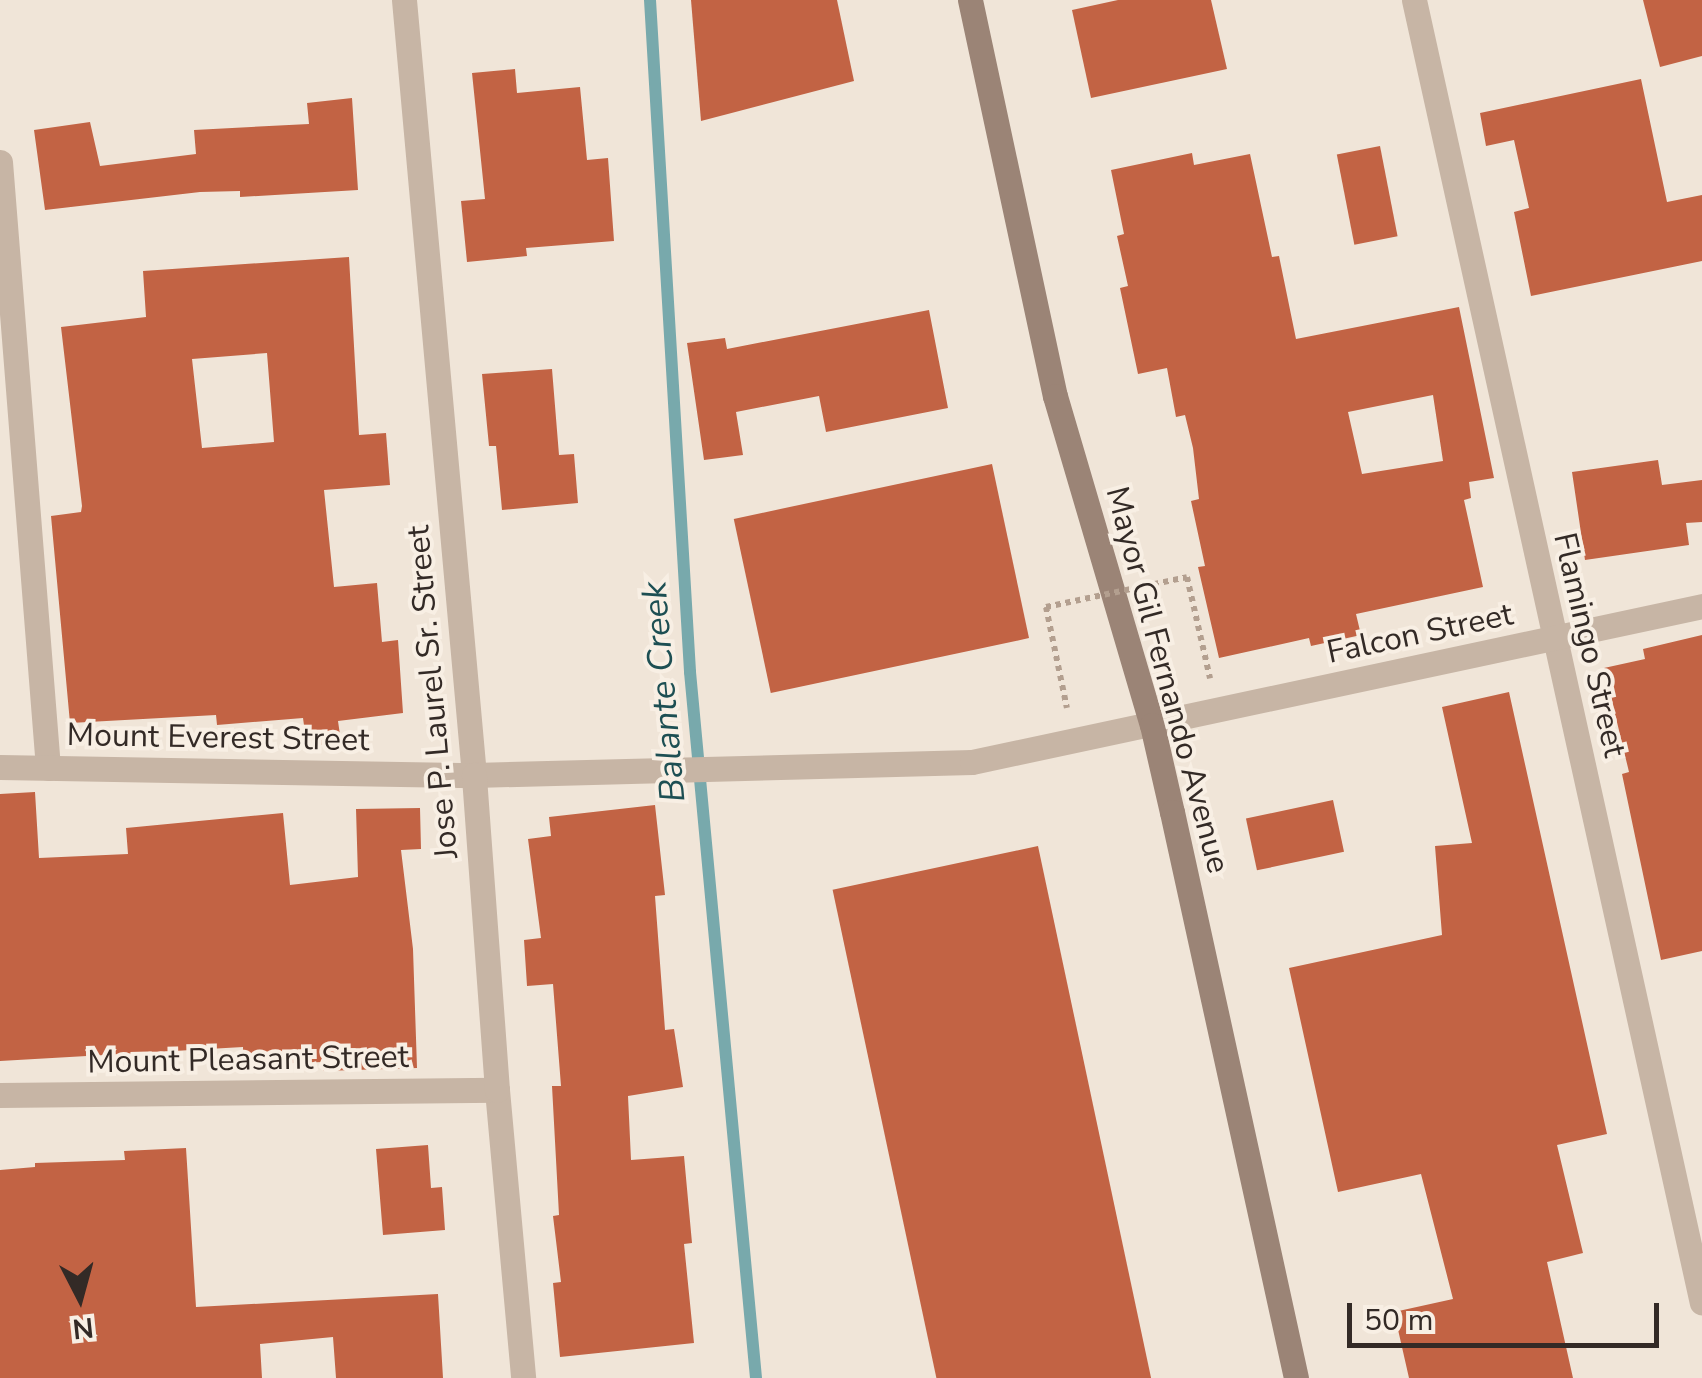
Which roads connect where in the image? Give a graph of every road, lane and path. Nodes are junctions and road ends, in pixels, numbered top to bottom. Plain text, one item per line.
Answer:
1 (404, 0) edge
2 (970, 0) edge
3 (1414, 0) edge
4 (0, 162) edge
5 (1702, 606) edge
6 (1555, 640) junction
7 (1208, 672) dead end
8 (1065, 699) dead end
9 (1152, 725) junction
10 (0, 767) edge
11 (48, 768) junction
12 (474, 775) junction
13 (497, 1090) junction
14 (0, 1095) edge
15 (1702, 1303) edge
16 (523, 1378) edge
17 (1296, 1378) edge

1 - 12 street, Jose P. Laurel Sr. Street
2 - 9 main road, Mayor Gil Fernando Avenue
3 - 6 street, Flamingo Street
4 - 11 street
5 - 6 street, Falcon Street
6 - 9 street, Falcon Street
6 - 15 street, Flamingo Street
7 - 8 path, bridge
9 - 12 street, Mount Everest Street
9 - 17 main road, Mayor Gil Fernando Avenue
10 - 11 street, Mount Everest Street
11 - 12 street, Mount Everest Street
12 - 13 street, Jose P. Laurel Sr. Street
13 - 14 street, Mount Pleasant Street
13 - 16 street, Jose P. Laurel Sr. Street

